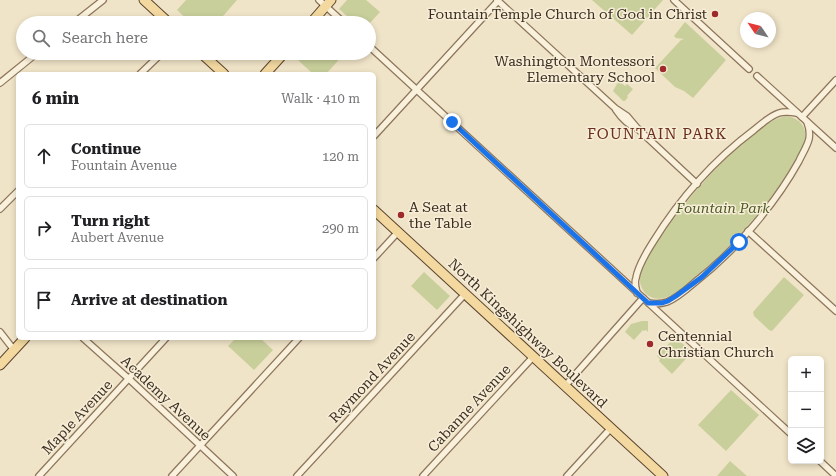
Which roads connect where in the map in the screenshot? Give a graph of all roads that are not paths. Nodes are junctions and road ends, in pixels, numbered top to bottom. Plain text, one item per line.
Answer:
1 (103, 0) edge
2 (144, 0) edge
3 (674, 0) edge
4 (498, 1) edge
5 (325, 2) edge
6 (83, 16) edge
7 (161, 16) edge
8 (316, 16) edge
9 (338, 16) edge
10 (376, 52) edge
11 (28, 60) edge
12 (155, 60) edge
13 (209, 60) edge
14 (278, 60) edge
15 (749, 69) dead end
16 (142, 72) edge
17 (222, 72) edge
18 (267, 72) edge
19 (757, 76) dead end
20 (836, 80) edge
21 (0, 83) edge
22 (417, 90) junction
23 (797, 113) junction
24 (804, 120) junction
25 (376, 134) edge
26 (836, 148) edge
27 (697, 184) junction
28 (16, 193) edge
29 (0, 208) edge
30 (376, 212) edge
31 (748, 231) junction
32 (398, 232) junction
33 (376, 256) edge
34 (637, 293) junction
35 (465, 294) junction
36 (643, 298) junction
37 (648, 303) junction
38 (836, 311) edge
39 (0, 332) edge
40 (23, 340) edge
41 (85, 340) edge
42 (164, 340) edge
43 (297, 340) edge
44 (14, 350) junction
45 (533, 357) junction
46 (0, 365) edge
47 (129, 379) junction
48 (565, 386) junction
49 (611, 428) junction
50 (788, 431) edge
51 (200, 445) junction
52 (823, 464) edge
53 (39, 476) edge
54 (172, 476) edge
55 (233, 476) edge
56 (298, 476) edge
57 (423, 476) edge
58 (566, 476) edge
59 (663, 476) edge
60 (836, 476) edge

1 - 6 street
2 - 7 main road
3 - 15 street
4 - 22 street
4 - 27 street
5 - 8 main road
5 - 9 street
10 - 22 street
11 - 21 street
12 - 16 street
13 - 17 main road
14 - 18 main road
19 - 23 street
20 - 24 street
22 - 25 street
22 - 34 street
23 - 24 street
23 - 27 street
24 - 26 street
24 - 31 street
27 - 34 street
28 - 29 street
30 - 32 main road, North Kingshighway Boulevard
31 - 37 street
31 - 38 street
32 - 33 street
32 - 35 main road, North Kingshighway Boulevard
34 - 36 street
35 - 45 main road, North Kingshighway Boulevard
35 - 56 street, Raymond Avenue
36 - 37 street
36 - 48 street
37 - 50 street
39 - 44 street
40 - 44 main road
41 - 47 street, Academy Avenue
42 - 47 street, Maple Avenue
43 - 51 street
44 - 46 main road
45 - 48 main road, North Kingshighway Boulevard
45 - 57 street, Cabanne Avenue
47 - 51 street, Academy Avenue
47 - 53 street, Maple Avenue
48 - 49 main road, North Kingshighway Boulevard
49 - 58 street
49 - 59 main road, North Kingshighway Boulevard
51 - 54 street
51 - 55 street, Academy Avenue
52 - 60 street

